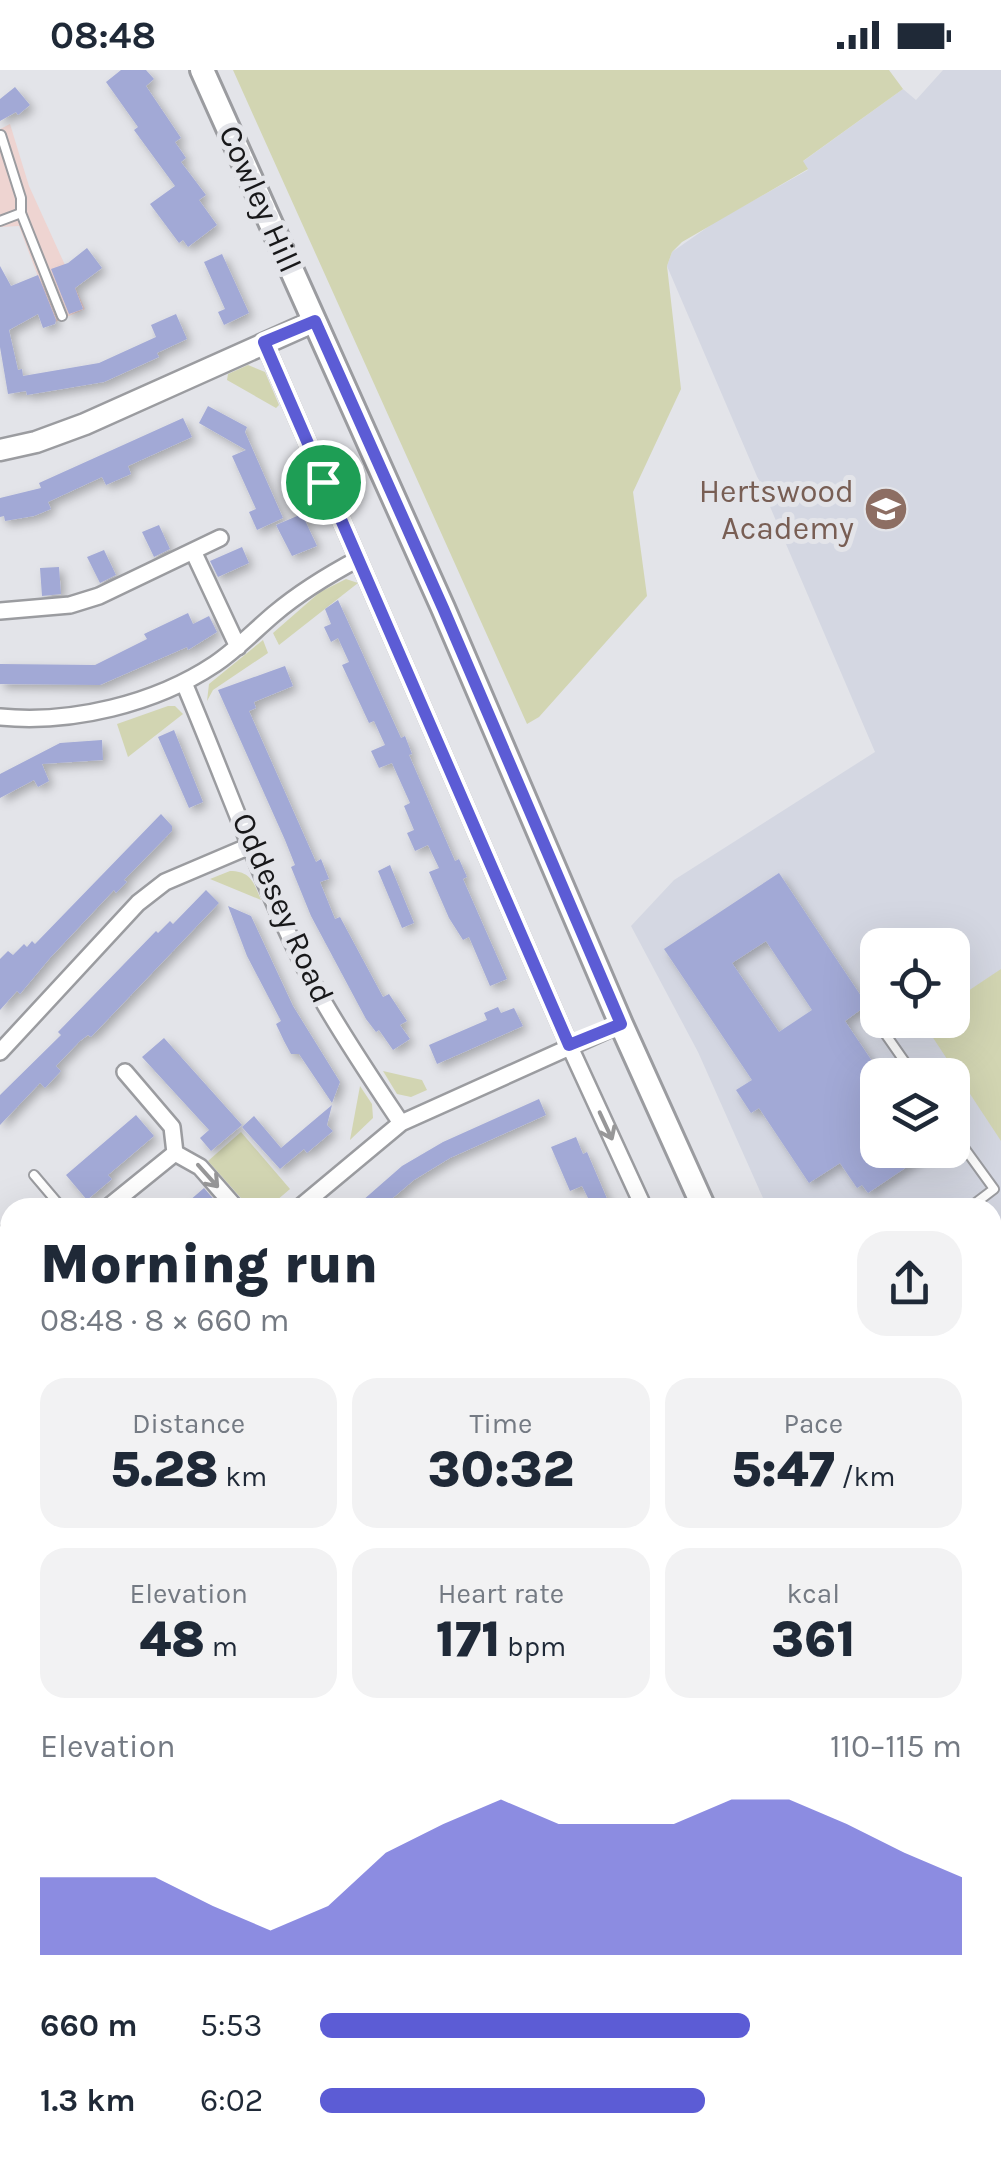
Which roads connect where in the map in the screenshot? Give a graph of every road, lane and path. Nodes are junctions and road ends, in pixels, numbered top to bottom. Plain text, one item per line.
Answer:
1 (202, 70) edge
2 (1, 135) edge
3 (21, 213) junction
4 (0, 221) edge
5 (62, 316) dead end
6 (315, 321) junction
7 (264, 342) junction
8 (0, 450) edge
9 (220, 538) dead end
10 (193, 551) junction
11 (358, 559) junction
12 (0, 611) edge
13 (238, 647) junction
14 (184, 683) junction
15 (0, 717) edge
16 (252, 845) junction
17 (621, 1024) junction
18 (569, 1045) junction
19 (0, 1052) edge
20 (125, 1072) dead end
21 (401, 1123) junction
22 (175, 1152) junction
23 (970, 1156) edge
24 (34, 1175) dead end
25 (54, 1198) edge
26 (118, 1198) edge
27 (227, 1198) edge
28 (312, 1198) edge
29 (639, 1198) edge
30 (699, 1198) edge
31 (983, 1198) edge

1 - 6 main road, Cowley Hill
2 - 3 lane
3 - 4 lane
3 - 5 lane
6 - 7 street
6 - 17 main road, Cowley Hill
7 - 8 street
7 - 11 street
9 - 10 street
10 - 12 street
10 - 13 street
11 - 13 street
11 - 18 street
13 - 14 street
14 - 15 street
14 - 16 street, Oddesey Road
16 - 19 street
16 - 21 street, Oddesey Road
17 - 18 street
17 - 30 main road, Cowley Hill
18 - 21 street
18 -> 29 street
20 - 22 street
21 - 28 street
22 - 26 street
22 -> 27 street
23 - 31 lane
24 - 25 lane

